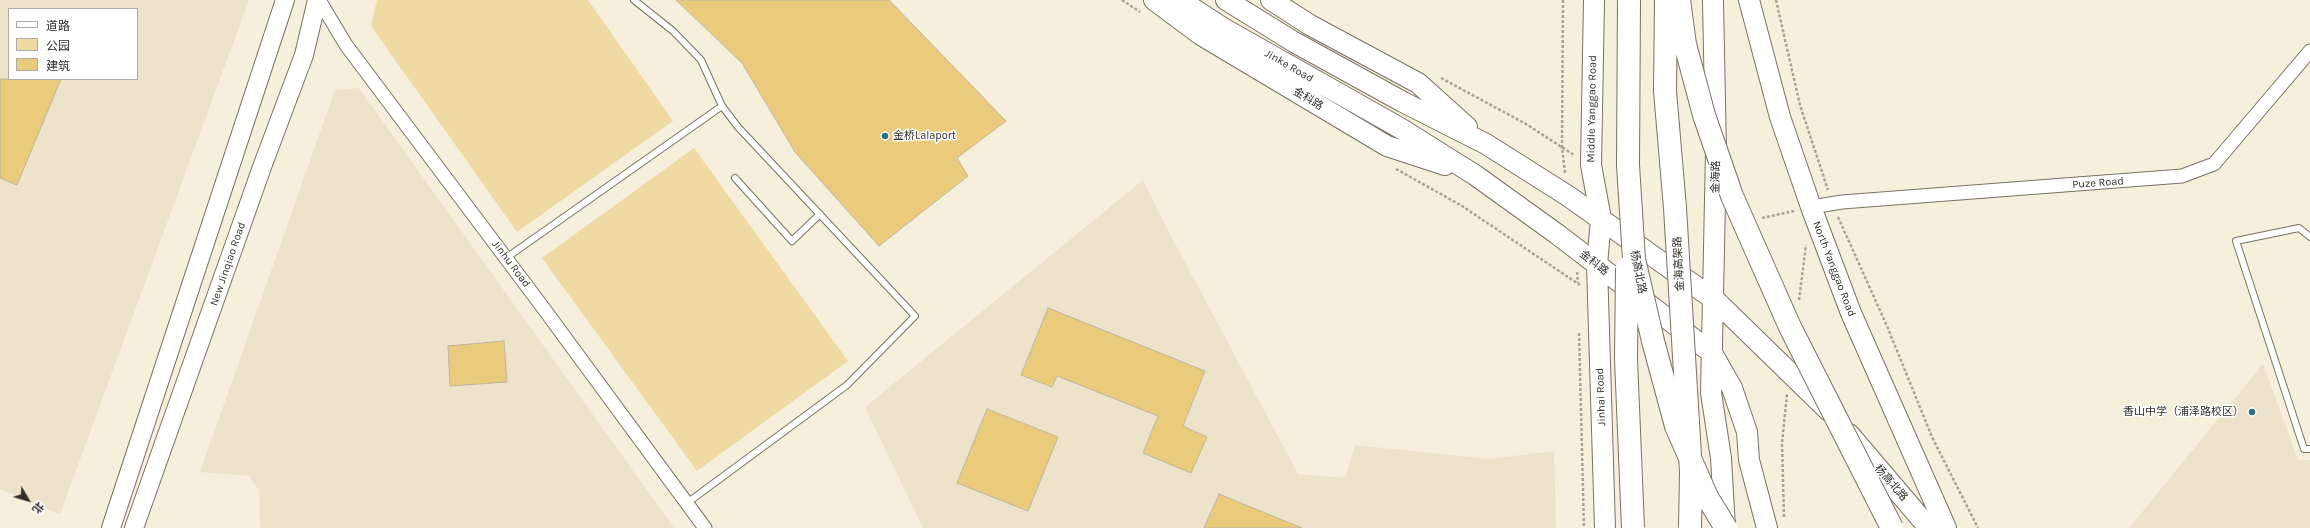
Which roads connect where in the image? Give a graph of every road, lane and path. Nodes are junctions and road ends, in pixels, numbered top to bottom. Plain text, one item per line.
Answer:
1 (285, 0) edge
2 (318, 0) edge
3 (634, 0) edge
4 (1154, 0) edge
5 (1180, 0) edge
6 (1226, 0) edge
7 (1271, 0) edge
8 (1594, 0) edge
9 (1629, 0) edge
10 (1666, 0) edge
11 (1679, 0) edge
12 (1713, 0) edge
13 (1749, 0) edge
14 (1776, 0) edge
15 (2310, 51) edge
16 (722, 106) junction
17 (1400, 128) joint
18 (1486, 144) junction
19 (1628, 165) junction
20 (1475, 175) junction
21 (735, 178) dead end
22 (1832, 204) junction
23 (1810, 207) junction
24 (820, 214) junction
25 (1601, 219) junction
26 (2310, 237) edge
27 (506, 258) junction
28 (1598, 265) junction
29 (1714, 300) junction
30 (1712, 353) junction
31 (2310, 449) edge
32 (687, 503) junction
33 (110, 528) edge
34 (134, 528) edge
35 (705, 528) edge
36 (1605, 528) edge
37 (1633, 528) edge
38 (1690, 528) edge
39 (1726, 528) edge
40 (1767, 528) edge
41 (1892, 528) edge
42 (1929, 528) edge
43 (1946, 528) edge
44 (1978, 528) edge

1 - 33 street
2 - 27 street, Jinhu Road
2 - 34 street, New Jinqiao Road
3 - 16 lane
4 - 20 main road, 金科路
5 - 17 main road, Jinke Road
6 - 18 main road
7 - 18 main road
8 - 25 main road, Middle Yanggao Road
9 - 19 highway, 杨高北路, bridge
10 - 38 highway, 金海高架路, bridge
11 - 41 highway, 杨高北路, bridge
12 - 29 main road, 金海路
13 - 23 main road, North Yanggao Road
14 - 22 path
15 - 22 street, Puze Road
16 - 24 lane
16 - 27 lane
17 - 20 main road, 金科路
18 - 25 main road
19 - 37 highway, bridge
19 - 39 highway, 杨高北路, bridge
20 - 28 main road, 金科路
21 - 24 lane
22 - 23 street, Puze Road
22 - 44 path
23 - 43 main road, North Yanggao Road
24 - 32 lane
25 - 28 main road, Middle Yanggao Road
25 - 29 main road
26 - 31 lane
27 - 32 street, Jinhu Road
28 - 30 main road, 金科路
28 - 36 main road, Jinhai Road
29 - 30 main road, 金海路
29 - 42 main road, 杨高北路
30 - 39 main road
30 - 40 main road
32 - 35 street, Jinhu Road

